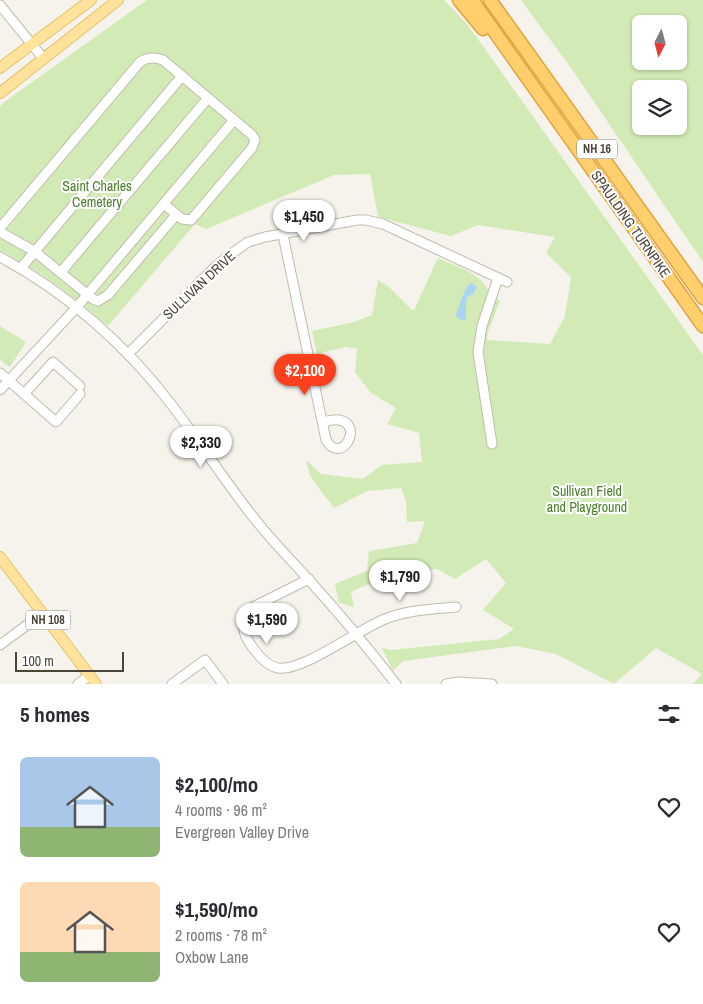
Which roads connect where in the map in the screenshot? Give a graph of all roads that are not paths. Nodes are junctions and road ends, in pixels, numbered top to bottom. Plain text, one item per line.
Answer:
1 (91, 0) edge
2 (118, 0) edge
3 (459, 0) edge
4 (472, 0) edge
5 (490, 0) edge
6 (0, 5) edge
7 (32, 44) junction
8 (43, 58) junction
9 (514, 60) junction
10 (0, 68) edge
11 (182, 76) junction
12 (0, 93) edge
13 (208, 98) junction
14 (234, 120) junction
15 (164, 204) junction
16 (176, 215) junction
17 (0, 228) edge
18 (0, 232) edge
19 (283, 235) junction
20 (34, 250) junction
21 (0, 258) edge
22 (21, 268) junction
23 (61, 272) junction
24 (87, 294) junction
25 (703, 298) edge
26 (76, 308) junction
27 (703, 326) edge
28 (128, 354) junction
29 (0, 373) edge
30 (9, 382) junction
31 (0, 390) edge
32 (24, 394) junction
33 (323, 422) dead end
34 (492, 444) dead end
35 (0, 556) edge
36 (309, 580) junction
37 (456, 607) dead end
38 (43, 613) junction
39 (356, 634) junction
40 (0, 645) edge
41 (92, 680) edge
42 (78, 684) edge
43 (172, 684) edge
44 (223, 684) edge
45 (396, 684) edge
46 (446, 684) edge
47 (492, 684) edge

1 - 7 main road
2 - 8 main road
3 - 9 highway
4 - 9 highway, SPAULDING TURNPIKE / NH 16
5 - 25 highway, SPAULDING TURNPIKE / NH 16
6 - 7 street
7 - 8 street
7 - 10 main road
8 - 12 main road
9 - 27 highway, SPAULDING TURNPIKE / NH 16
11 - 13 street
11 - 17 street
11 - 20 street
13 - 14 street
13 - 23 street
14 - 15 street
14 - 16 street
15 - 16 street
15 - 24 street
16 - 24 street
18 - 20 street
19 - 28 street, SULLIVAN DRIVE
19 - 33 street
19 - 34 street, SULLIVAN DRIVE
20 - 22 street
20 - 23 street
21 - 22 street
22 - 26 street
23 - 24 street
24 - 26 street
26 - 28 street
26 - 30 street
28 - 36 street
29 - 30 street
30 - 31 street
30 - 32 street
32 - 32 street
35 - 38 main road, NH 108
36 - 39 street
36 - 39 street
37 - 39 street
38 - 40 street
38 - 41 main road, NH 108
39 - 45 street
41 - 42 street
43 - 44 street
46 - 47 street

